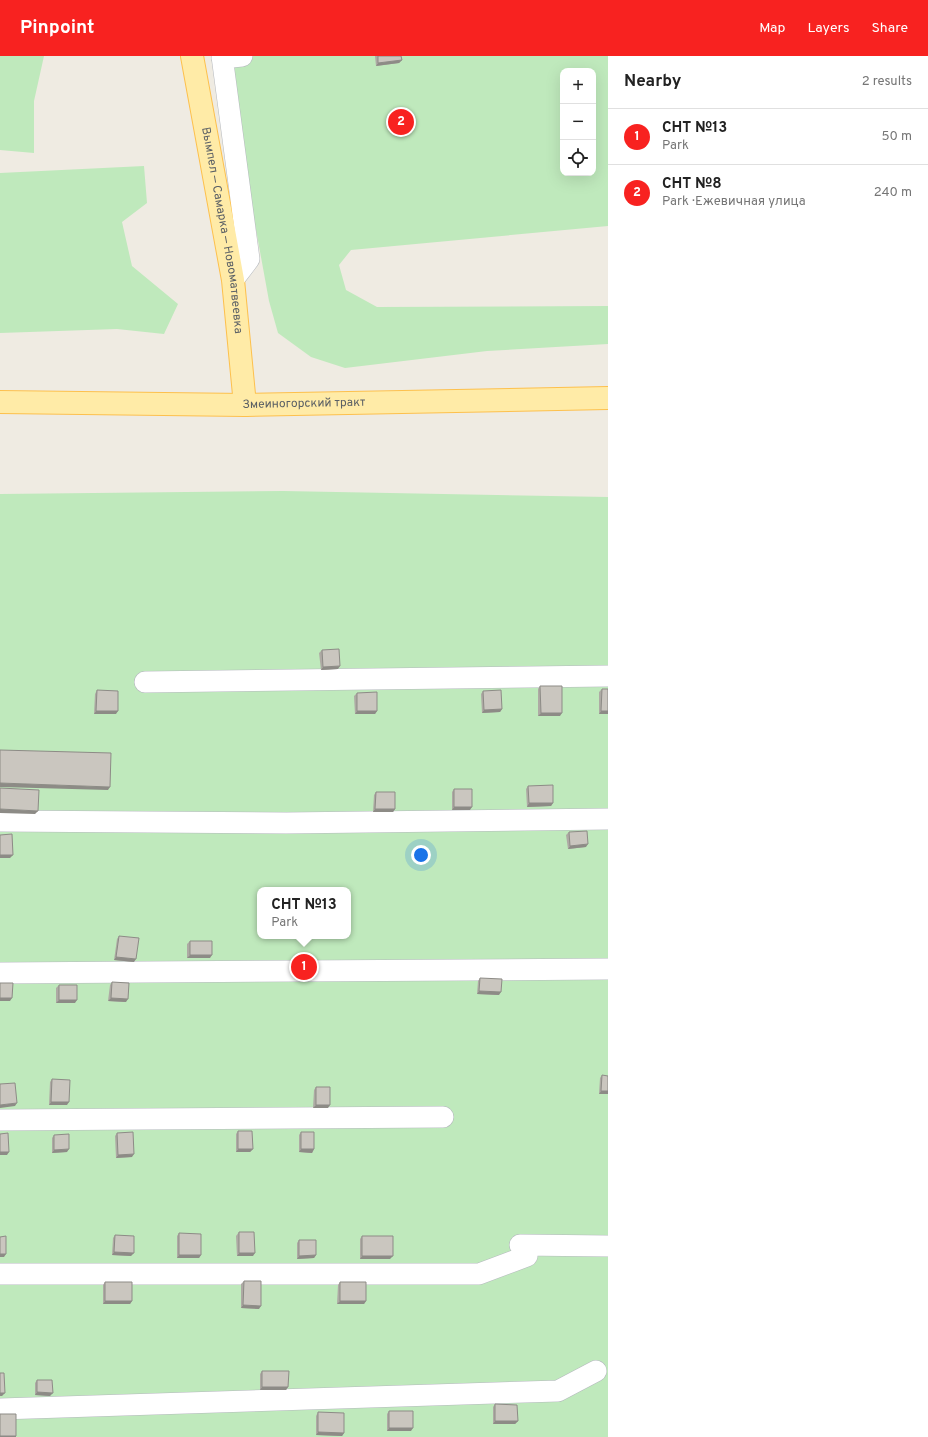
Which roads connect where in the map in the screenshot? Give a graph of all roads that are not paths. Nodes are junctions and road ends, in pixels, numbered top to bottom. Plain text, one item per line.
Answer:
1 (192, 56) edge
2 (229, 57) edge
3 (233, 280) junction
4 (608, 398) edge
5 (0, 402) edge
6 (244, 405) junction
7 (608, 676) edge
8 (145, 682) dead end
9 (608, 819) edge
10 (0, 821) edge
11 (608, 969) edge
12 (0, 974) edge
13 (443, 1117) dead end
14 (0, 1120) edge
15 (608, 1246) edge
16 (0, 1274) edge
17 (596, 1371) dead end
18 (0, 1409) edge

1 - 3 main road, Вымпел — Самарка — Новоматвеевка
2 - 3 street
3 - 6 main road, Вымпел — Самарка — Новоматвеевка
4 - 6 main road, Змеиногорский тракт
5 - 6 main road, Змеиногорский тракт
7 - 8 street
9 - 10 street
11 - 12 street
13 - 14 street
15 - 16 street
17 - 18 street

